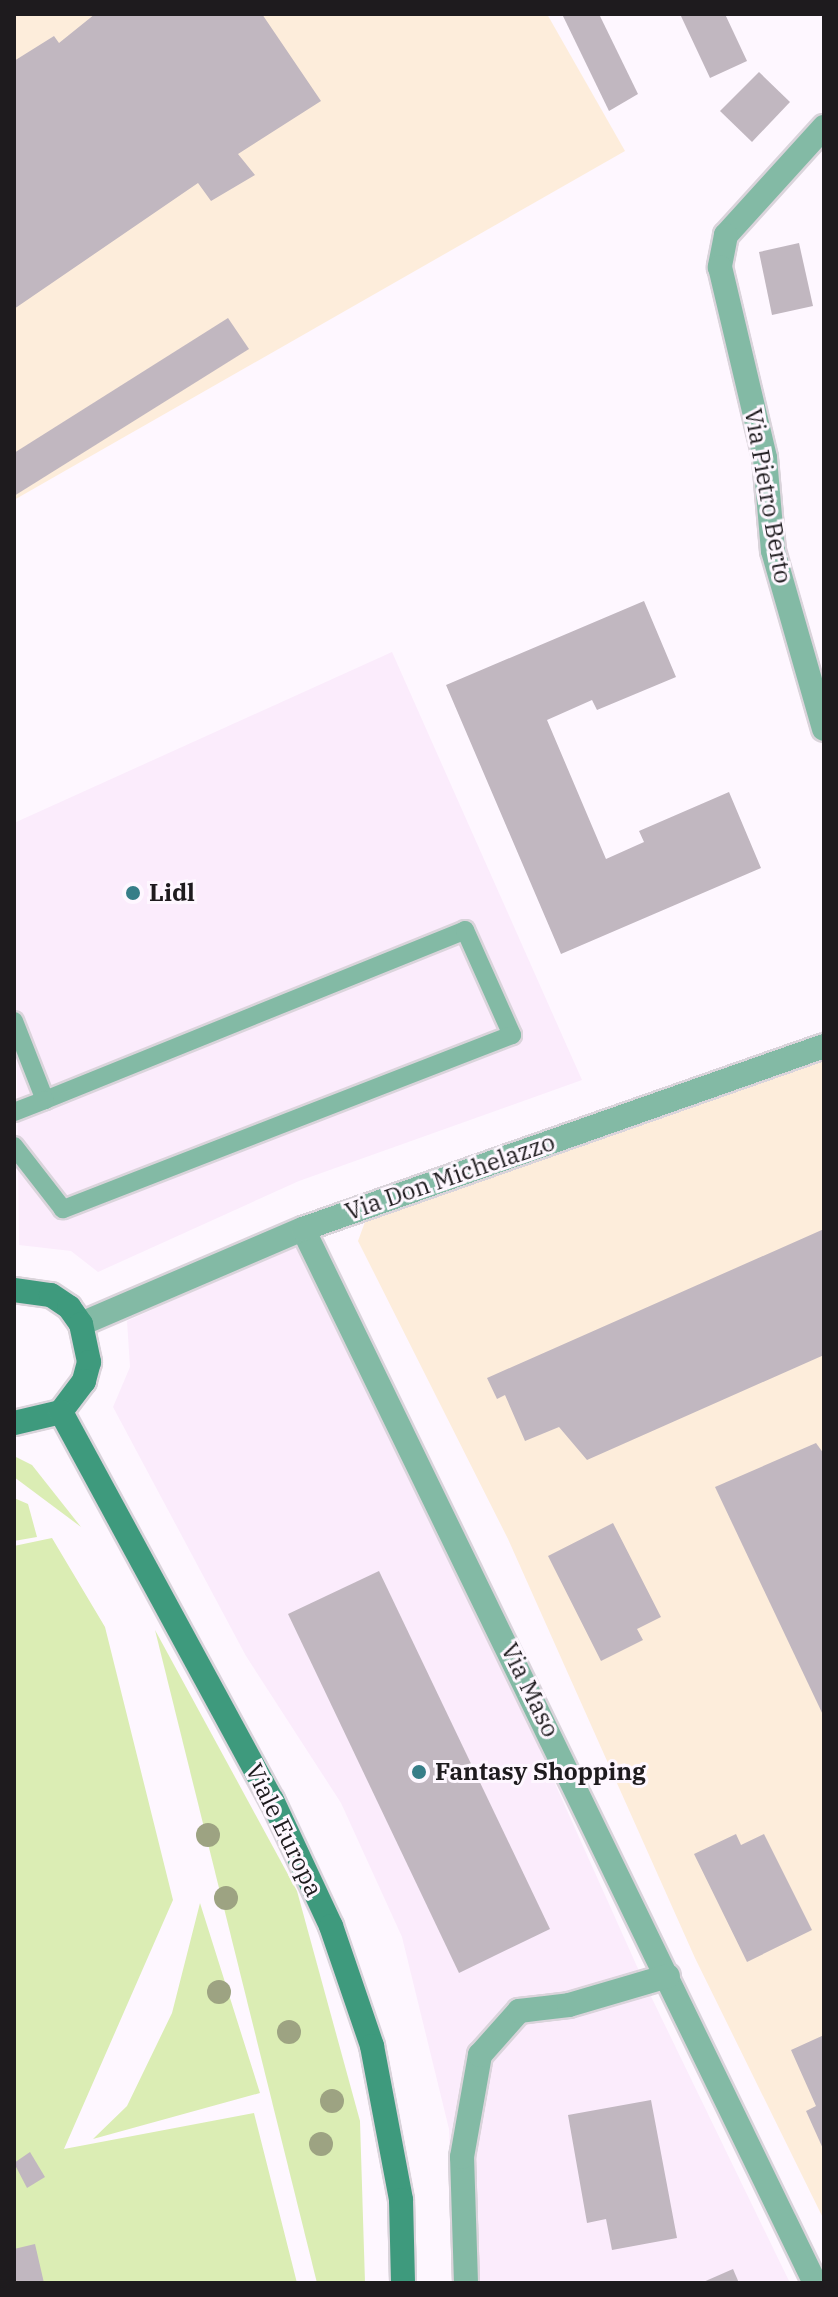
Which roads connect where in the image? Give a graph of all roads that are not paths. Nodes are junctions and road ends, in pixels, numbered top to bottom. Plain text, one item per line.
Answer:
1 (824, 127) edge
2 (824, 725) edge
3 (14, 1021) edge
4 (824, 1046) edge
5 (45, 1100) junction
6 (14, 1112) edge
7 (14, 1146) edge
8 (303, 1229) junction
9 (14, 1290) edge
10 (81, 1324) junction
11 (61, 1412) junction
12 (14, 1423) edge
13 (668, 1976) junction
14 (403, 2283) edge
15 (466, 2283) edge
16 (815, 2283) edge

1 - 2 street, Via Pietro Berto
3 - 5 lane
4 - 8 street, Via Don Michelazzo
5 - 6 lane
5 - 7 lane
8 - 10 street, Via Don Michelazzo
8 - 13 street, Via Maso
9 - 10 main road
10 - 11 main road
11 - 12 main road
11 - 14 main road, Viale Europa
13 - 15 street
13 - 16 street, Via Maso

